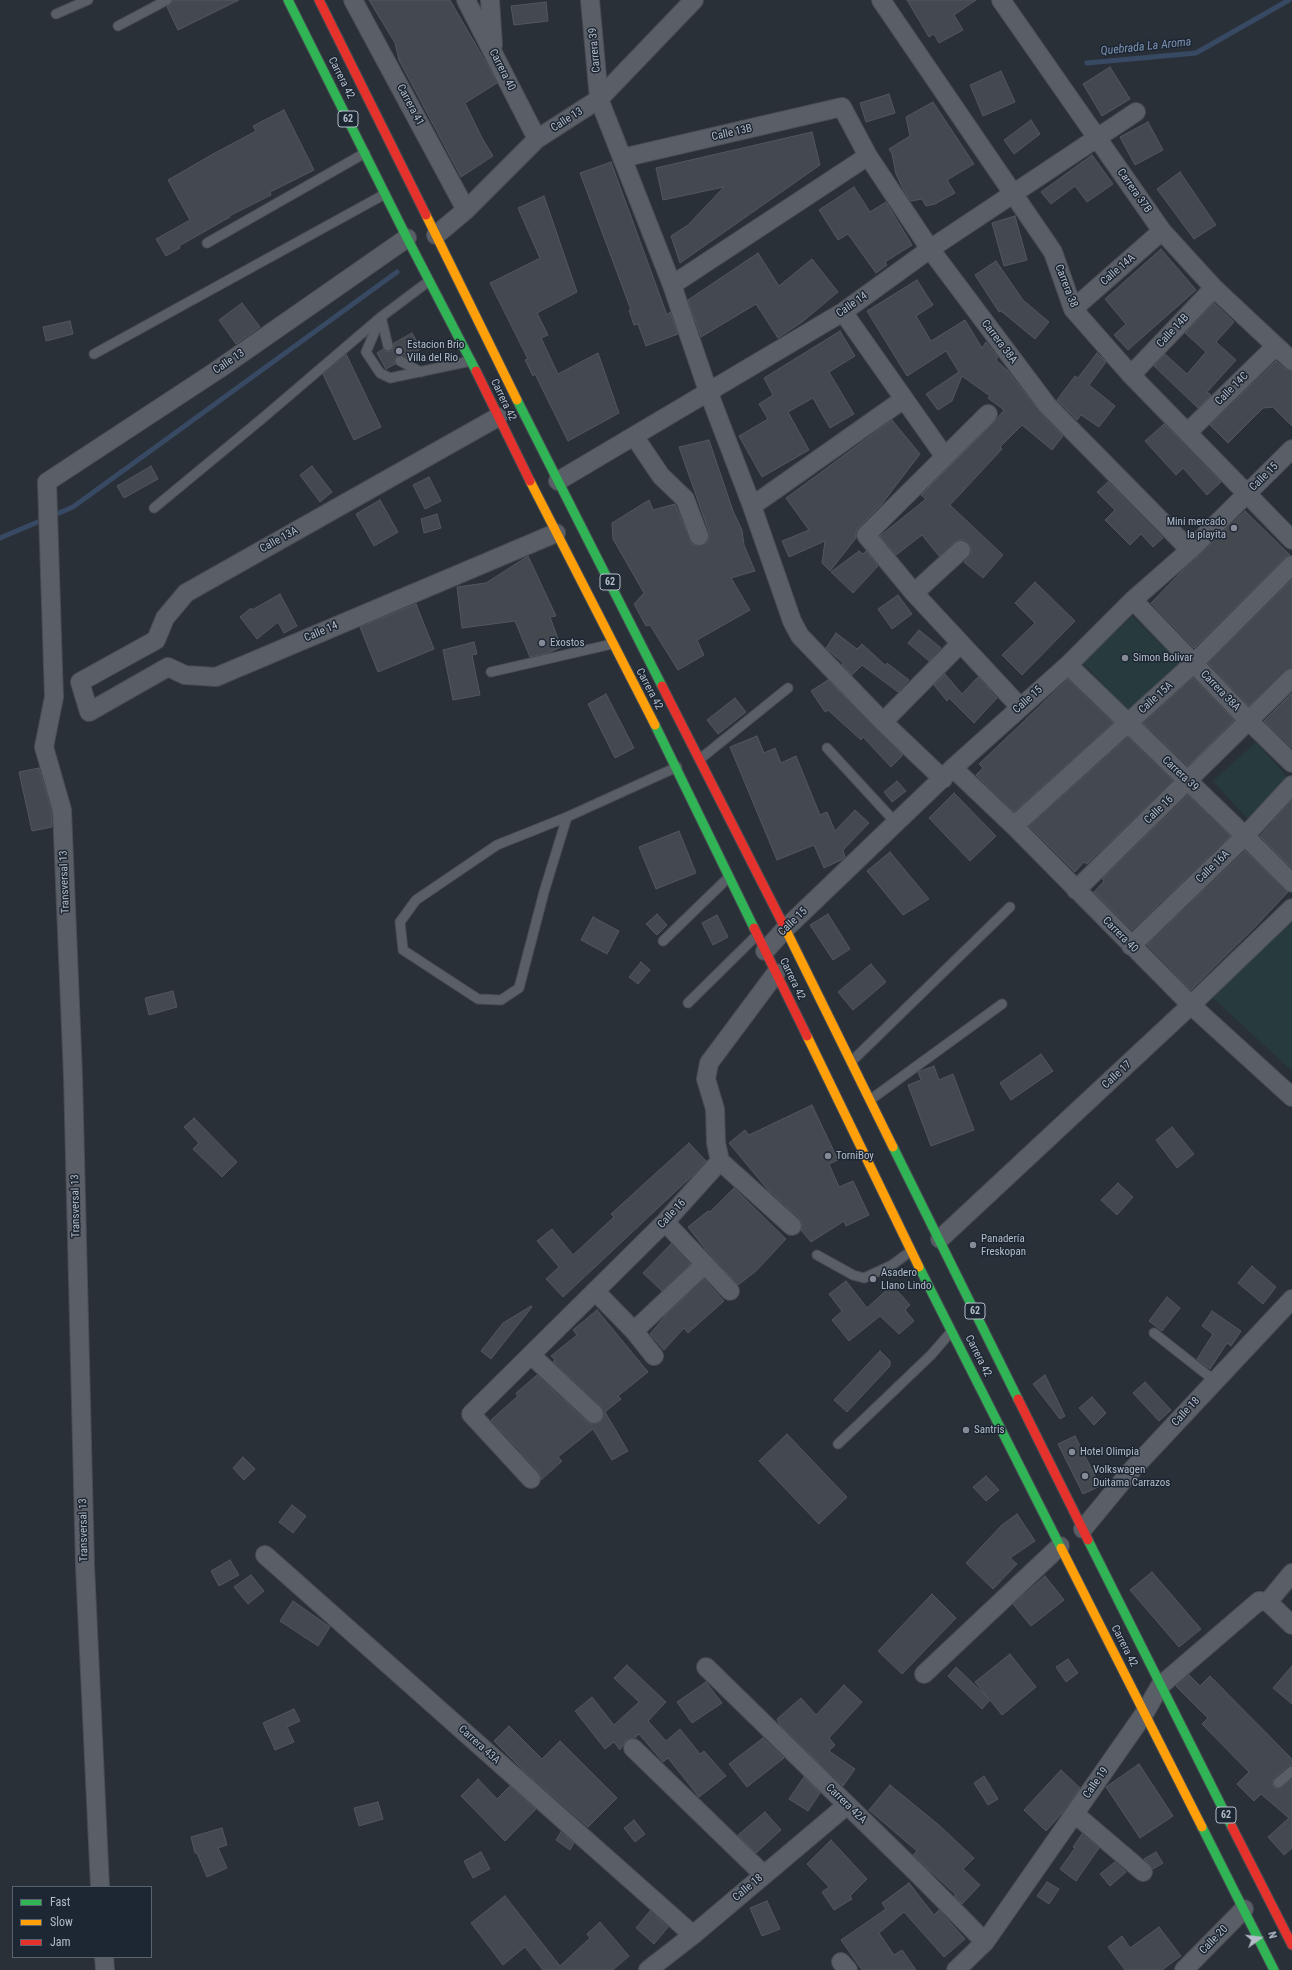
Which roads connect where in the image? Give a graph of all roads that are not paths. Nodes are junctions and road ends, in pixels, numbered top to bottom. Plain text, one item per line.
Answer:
1 (88, 0) edge
2 (167, 0) edge
3 (288, 0) edge
4 (319, 0) edge
5 (353, 0) edge
6 (466, 0) edge
7 (490, 0) edge
8 (590, 0) edge
9 (694, 0) edge
10 (881, 0) edge
11 (1001, 0) edge
12 (56, 14) dead end
13 (118, 26) dead end
14 (493, 51) junction
15 (599, 99) junction
16 (842, 107) joint
17 (1136, 112) dead end
18 (1097, 137) junction
19 (538, 139) junction
20 (365, 153) junction
21 (868, 156) junction
22 (622, 158) junction
23 (1014, 193) junction
24 (385, 194) junction
25 (466, 210) junction
26 (1162, 231) junction
27 (436, 235) junction
28 (407, 238) junction
29 (207, 243) dead end
30 (930, 249) junction
31 (429, 281) junction
32 (672, 285) junction
33 (1214, 288) junction
34 (1073, 309) junction
35 (843, 312) junction
36 (381, 317) junction
37 (388, 346) dead end
38 (1276, 346) junction
39 (94, 354) dead end
40 (400, 361) dead end
41 (471, 361) junction
42 (1292, 362) edge
43 (421, 372) junction
44 (1131, 375) junction
45 (708, 391) junction
46 (904, 399) junction
47 (988, 414) dead end
48 (498, 417) junction
49 (1188, 432) junction
50 (634, 436) junction
51 (1292, 449) edge
52 (945, 457) junction
53 (558, 481) junction
54 (47, 482) joint
55 (1246, 494) junction
56 (752, 506) junction
57 (154, 508) dead end
58 (556, 533) junction
59 (699, 536) dead end
60 (1292, 540) edge
61 (961, 550) dead end
62 (1190, 550) junction
63 (1292, 565) edge
64 (914, 593) junction
65 (1133, 600) junction
66 (156, 640) junction
67 (612, 644) junction
68 (960, 644) junction
69 (1193, 664) junction
70 (1068, 665) junction
71 (168, 667) junction
72 (490, 672) dead end
73 (1292, 678) edge
74 (788, 688) dead end
75 (1020, 707) junction
76 (1249, 721) junction
77 (883, 722) junction
78 (1127, 724) junction
79 (827, 748) dead end
80 (700, 759) junction
81 (1292, 763) edge
82 (677, 767) junction
83 (948, 773) junction
84 (1188, 781) junction
85 (1292, 785) edge
86 (567, 817) junction
87 (896, 823) junction
88 (1014, 826) junction
89 (1245, 836) junction
90 (729, 877) junction
91 (1292, 883) edge
92 (1076, 890) junction
93 (1010, 908) dead end
94 (1292, 908) edge
95 (785, 929) junction
96 (757, 935) junction
97 (663, 941) dead end
98 (1131, 946) junction
99 (765, 951) junction
100 (776, 973) junction
101 (688, 1003) dead end
102 (1002, 1004) dead end
103 (1191, 1005) junction
104 (851, 1062) junction
105 (1292, 1097) edge
106 (870, 1100) junction
107 (720, 1161) junction
108 (665, 1222) junction
109 (792, 1226) dead end
110 (940, 1239) junction
111 (912, 1251) junction
112 (817, 1255) dead end
113 (705, 1264) junction
114 (595, 1291) junction
115 (730, 1291) dead end
116 (1292, 1298) edge
117 (634, 1331) junction
118 (952, 1331) junction
119 (1154, 1333) dead end
120 (530, 1355) junction
121 (654, 1356) dead end
122 (1215, 1381) junction
123 (594, 1414) dead end
124 (838, 1444) dead end
125 (531, 1479) dead end
126 (1083, 1529) junction
127 (1060, 1546) junction
128 (265, 1555) dead end
129 (1292, 1573) edge
130 (1268, 1602) junction
131 (1292, 1625) edge
132 (706, 1667) dead end
133 (924, 1674) dead end
134 (1160, 1686) junction
135 (1144, 1714) junction
136 (633, 1748) dead end
137 (1292, 1770) edge
138 (1278, 1783) dead end
139 (847, 1805) junction
140 (1074, 1814) junction
141 (1143, 1872) dead end
142 (764, 1875) junction
143 (100, 1886) edge
144 (1244, 1910) junction
145 (693, 1935) junction
146 (985, 1942) junction
147 (1292, 1944) edge
148 (104, 1958) edge
149 (105, 1970) edge
150 (648, 1970) edge
151 (956, 1970) edge
152 (1184, 1970) edge
153 (1274, 1970) edge

1 - 12 lane
2 - 13 lane
3 - 20 highway, Carrera 42 / 62
4 - 27 highway, Carrera 42 / 62
5 - 25 street, Carrera 41
6 - 14 street, Carrera 40
7 - 14 street
8 - 15 street, Carrera 39
9 - 15 street, Calle 13
10 - 23 street, Carrera 38
11 - 18 street, Carrera 37B
14 - 19 street, Carrera 40
15 - 19 street, Calle 13
15 - 22 street, Carrera 39
16 - 21 street, Carrera 38A
16 - 22 street, Calle 13B
17 - 18 street, Calle 14
18 - 23 street, Calle 14
18 - 26 street, Carrera 37B
19 - 25 street, Calle 13
20 - 24 highway, Carrera 42 / 62
20 - 29 lane
21 - 30 street, Carrera 38A
21 - 32 street
22 - 32 street, Carrera 39
23 - 30 street, Calle 14
23 - 34 street, Carrera 38
24 - 28 highway, Carrera 42 / 62
24 - 39 lane
25 - 27 street, Calle 13
26 - 33 street, Carrera 37B
26 - 34 street, Calle 14A
27 - 53 highway, Carrera 42 / 62
28 - 31 highway, Carrera 42 / 62
28 - 54 street, Calle 13
30 - 35 street, Calle 14
30 - 62 street, Carrera 38A
31 - 36 lane
31 - 41 highway, Carrera 42 / 62
32 - 45 street, Carrera 39
33 - 38 street, Carrera 37B
33 - 44 street, Calle 14B
34 - 44 street, Carrera 38
35 - 45 street, Calle 14
35 - 46 street
36 - 37 lane
36 - 43 lane
36 - 57 lane
38 - 42 street, Carrera 37B
38 - 49 street, Calle 14C
40 - 43 lane
41 - 43 lane
41 - 48 highway, Carrera 42 / 62
44 - 49 street, Carrera 38
45 - 50 street, Calle 14
45 - 56 street, Carrera 39
46 - 52 street
46 - 56 street
47 - 52 street
48 - 58 highway, Carrera 42 / 62
48 - 66 street, Calle 13A
49 - 55 street, Carrera 38
50 - 53 street, Calle 14
50 - 59 street
51 - 55 street, Calle 15
52 - 64 street
53 - 80 highway, Carrera 42 / 62
54 - 143 street, Transversal 13
55 - 60 street, Carrera 38
55 - 62 street, Calle 15
56 - 77 street, Carrera 40
58 - 67 highway, Carrera 42 / 62
58 - 71 street, Calle 14
61 - 64 street
62 - 65 street, Calle 15
63 - 69 street, Calle 15A
64 - 68 street
65 - 69 street, Carrera 38A
65 - 70 street, Calle 15
66 - 71 street
66 - 71 street
67 - 72 lane
67 - 82 highway, Carrera 42 / 62
68 - 75 street
68 - 77 street
69 - 76 street, Carrera 38A
69 - 78 street, Calle 15A
70 - 75 street, Calle 15
70 - 78 street, Carrera 39
73 - 76 street, Calle 16
74 - 80 lane
75 - 83 street, Calle 15
76 - 81 street, Carrera 38A
76 - 84 street, Calle 16
77 - 83 street, Carrera 40
78 - 84 street, Carrera 39
78 - 88 street, Calle 15A
79 - 87 lane
80 - 95 highway, Carrera 42 / 62
82 - 86 lane
82 - 90 highway, Carrera 42 / 62
83 - 87 street, Calle 15
83 - 88 street, Carrera 40
84 - 89 street, Carrera 39
84 - 92 street, Calle 16
85 - 89 street, Calle 16A
86 - 86 lane
87 - 95 street, Calle 15
88 - 92 street, Carrera 40
89 - 91 street, Carrera 39
89 - 98 street, Calle 16A
90 - 96 highway, Carrera 42 / 62
90 - 97 lane
92 - 98 street, Carrera 40
93 - 104 lane
94 - 103 street, Calle 17
95 - 99 street, Calle 15
95 - 104 highway, Carrera 42 / 62
96 - 99 highway, Carrera 42 / 62
96 - 101 lane
98 - 103 street, Carrera 40
99 - 100 highway, Carrera 42 / 62
100 - 107 street
100 - 111 highway, Carrera 42 / 62
102 - 106 lane
103 - 105 street, Carrera 40
103 - 110 street, Calle 17
104 - 106 highway, Carrera 42 / 62
106 - 110 highway, Carrera 42 / 62
107 - 108 street, Calle 16
107 - 109 street
108 - 113 street
108 - 114 street, Calle 16
110 - 126 highway, Carrera 42 / 62
111 - 112 lane
111 - 118 highway, Carrera 42 / 62
113 - 115 street
113 - 117 street
114 - 117 street
114 - 120 street, Calle 16
116 - 122 street, Calle 18
117 - 121 street
118 - 124 lane
118 - 127 highway, Carrera 42 / 62
119 - 122 lane
120 - 123 street
120 - 125 street, Calle 16
122 - 126 street, Calle 18
126 - 134 highway, Carrera 42 / 62
127 - 133 street
127 - 135 highway, Carrera 42 / 62
128 - 145 street, Carrera 43A
129 - 130 street
130 - 131 street
130 - 134 street, Calle 19
132 - 139 street, Carrera 42A
134 - 135 street, Calle 19
134 - 147 highway, Carrera 42 / 62
135 - 140 street, Calle 19
135 - 144 highway, Carrera 42 / 62
136 - 142 street
137 - 138 lane
139 - 142 street, Calle 18
139 - 146 street, Carrera 42A
140 - 141 street
140 - 146 street, Calle 19
142 - 145 street, Calle 18
144 - 152 street, Calle 20
144 - 153 highway, Carrera 42 / 62
145 - 150 street, Calle 18
146 - 151 street, Calle 19
148 - 149 street

